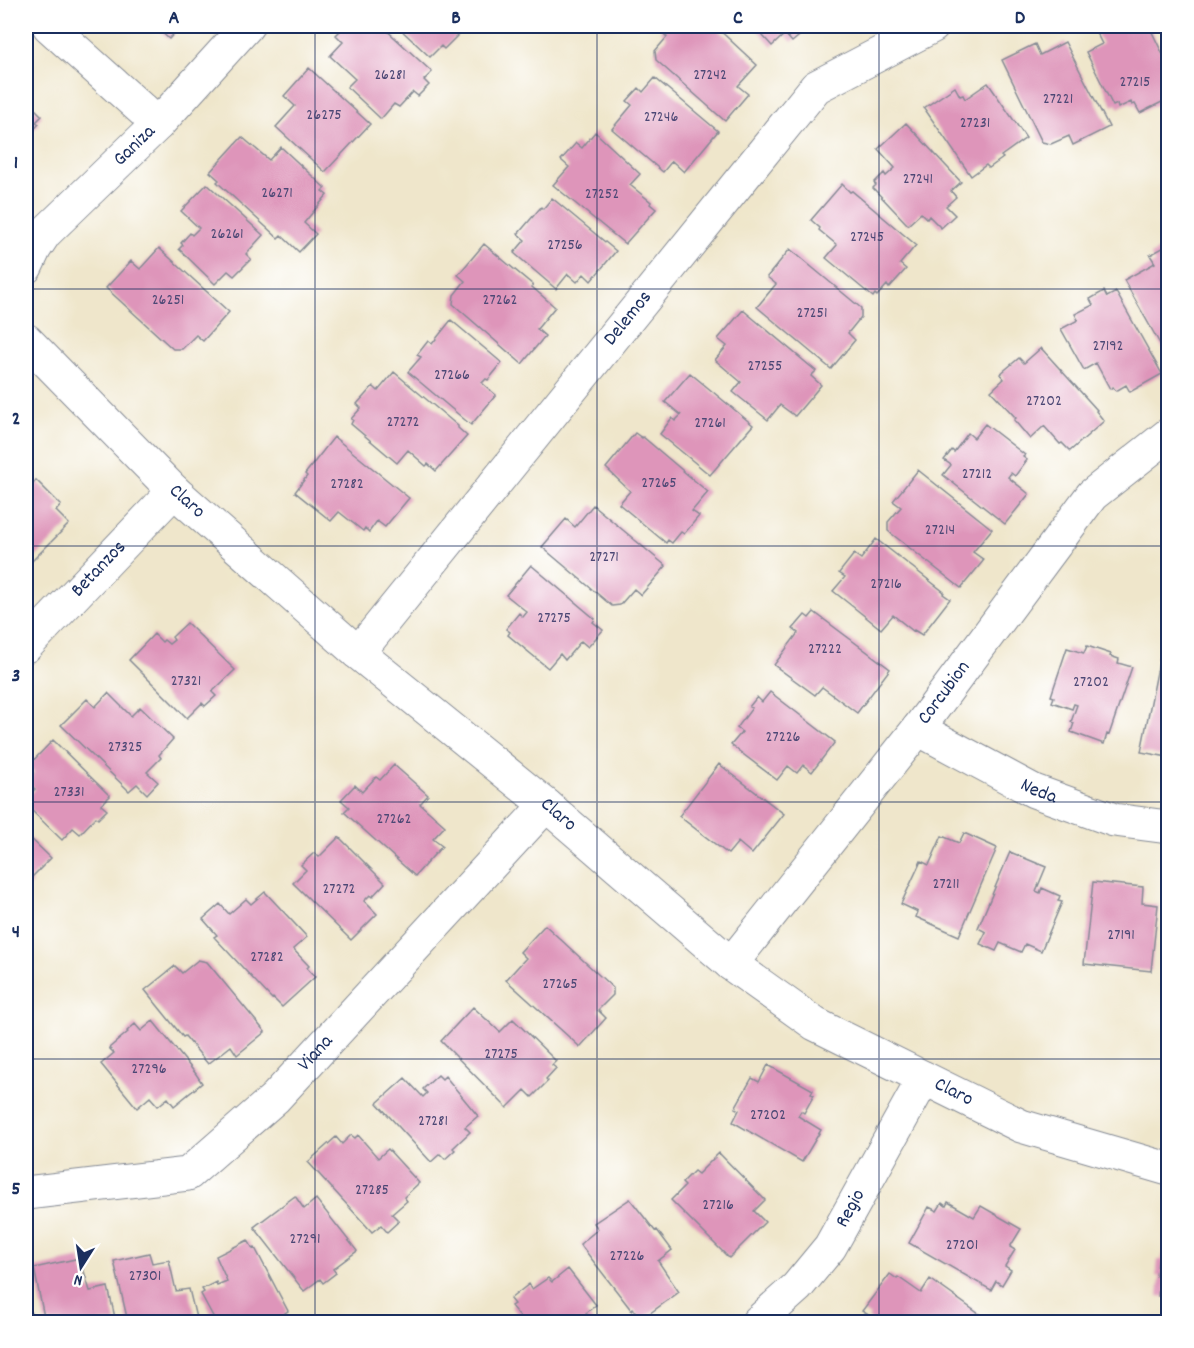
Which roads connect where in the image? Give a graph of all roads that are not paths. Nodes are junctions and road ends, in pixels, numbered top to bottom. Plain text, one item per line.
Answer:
1 (49, 26) edge
2 (247, 26) edge
3 (933, 26) edge
4 (158, 123) junction
5 (26, 267) edge
6 (26, 340) edge
7 (1168, 435) edge
8 (174, 491) junction
9 (26, 646) edge
10 (358, 653) junction
11 (918, 729) junction
12 (546, 805) junction
13 (1168, 827) edge
14 (731, 964) junction
15 (924, 1078) junction
16 (1168, 1169) edge
17 (26, 1193) edge
18 (758, 1323) edge

1 - 4 street
2 - 4 street, Ganiza
3 - 10 street, Delemos
4 - 5 street, Ganiza
6 - 8 street, Claro
7 - 11 street, Corcubion
8 - 9 street, Betanzos
8 - 10 street, Claro
10 - 12 street, Claro
11 - 13 street, Neda
11 - 14 street, Corcubion
12 - 14 street, Claro
12 - 17 street, Viana
14 - 15 street, Claro
15 - 16 street, Claro
15 - 18 street, Regio

